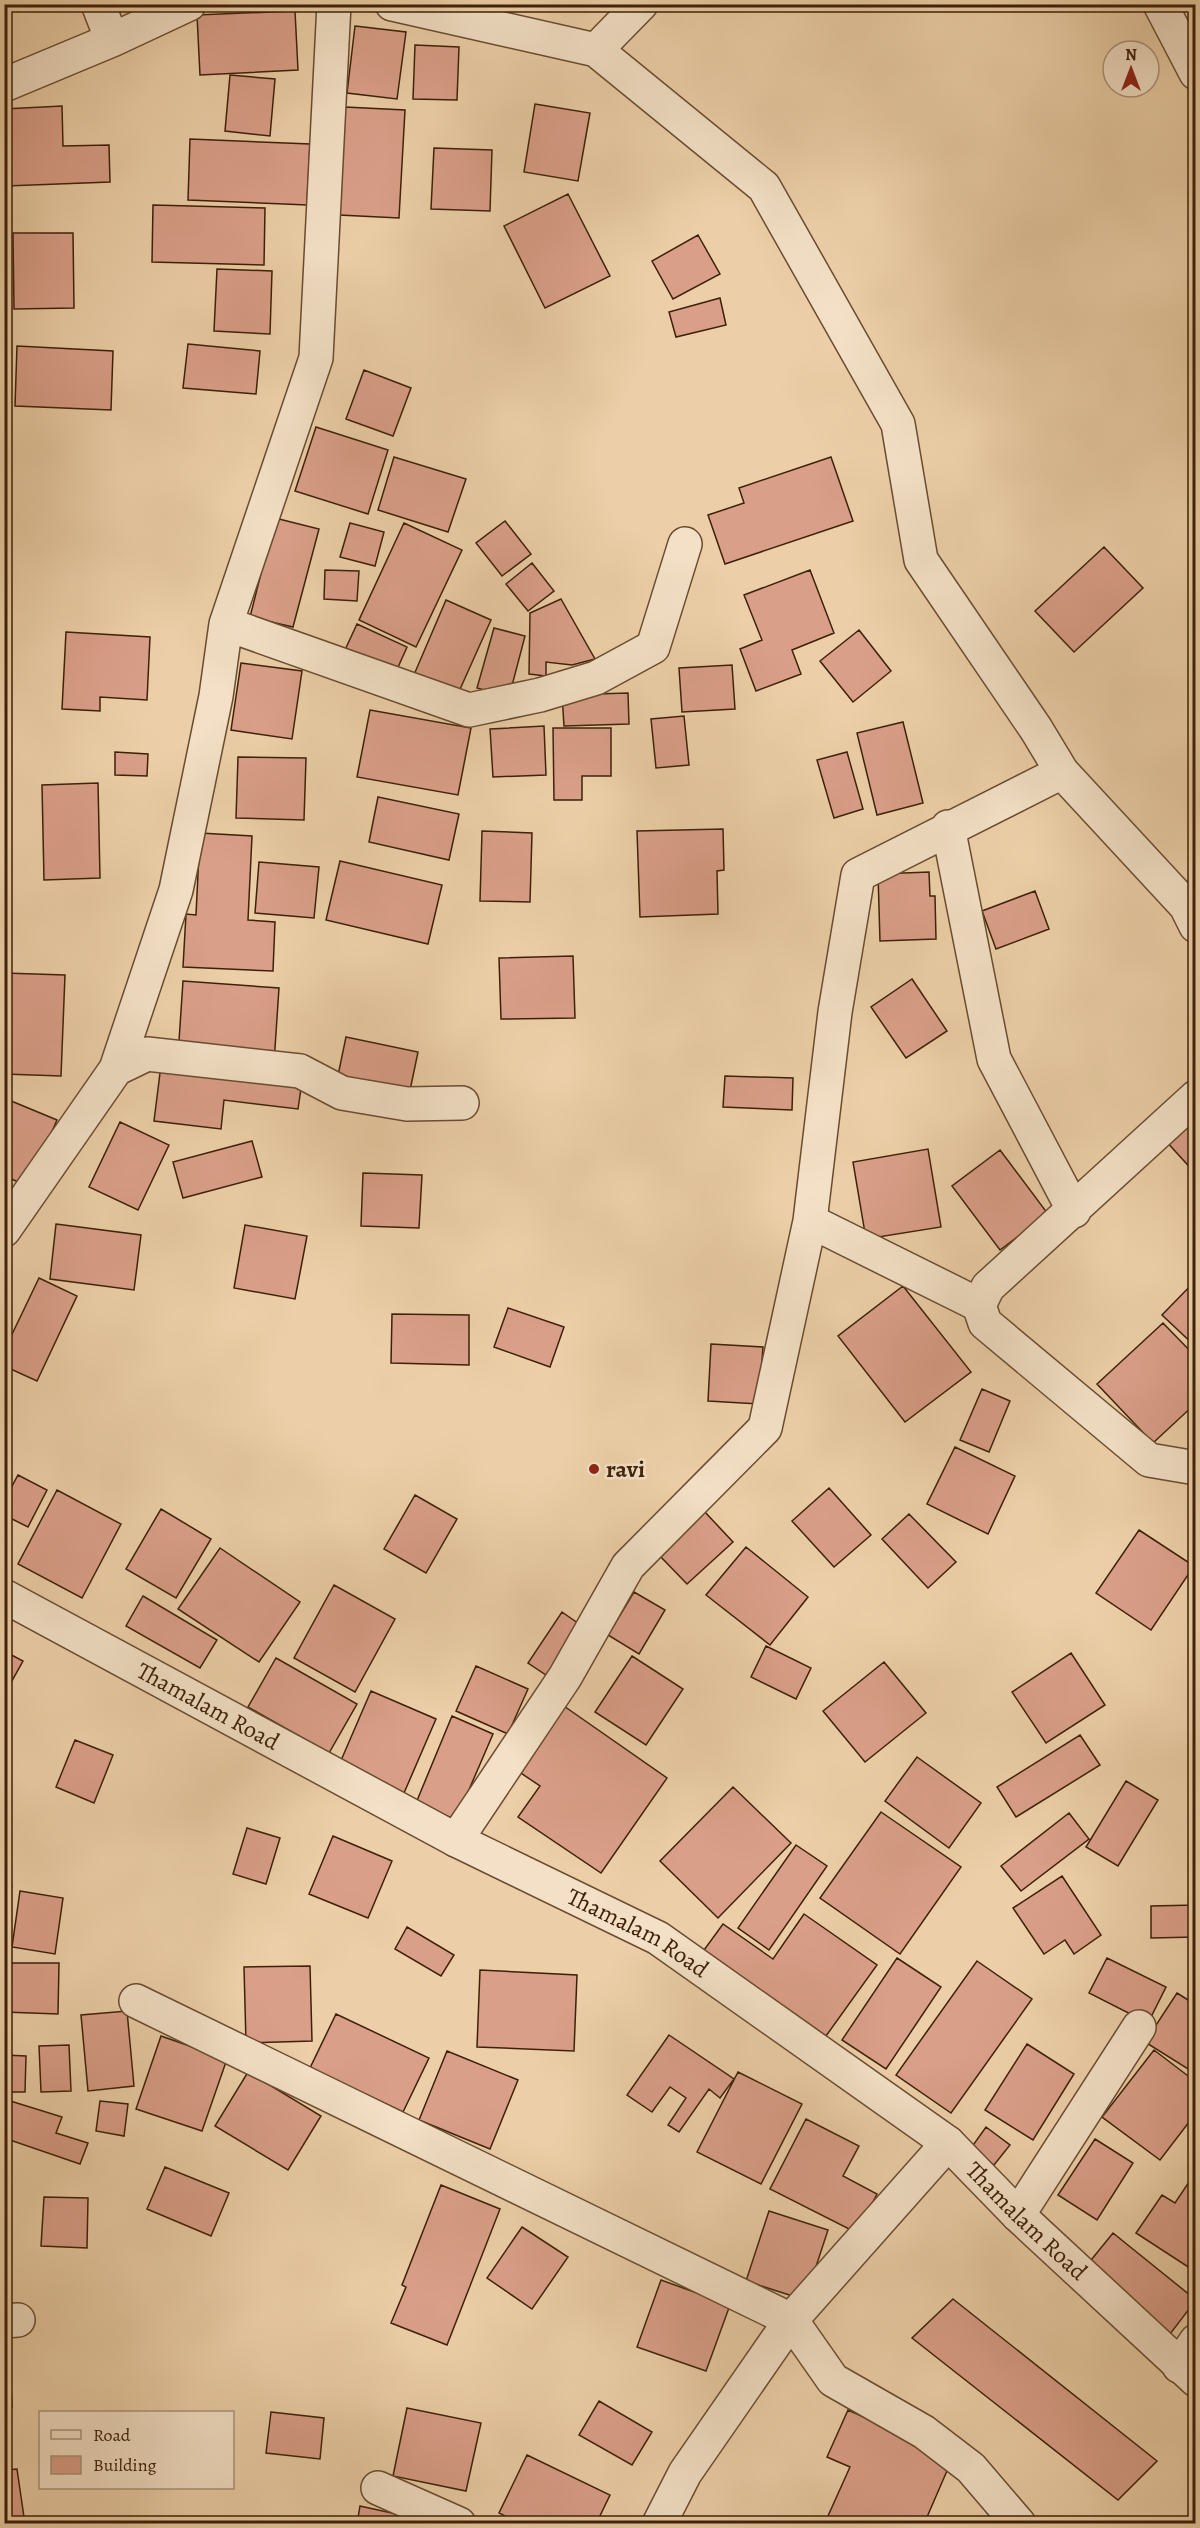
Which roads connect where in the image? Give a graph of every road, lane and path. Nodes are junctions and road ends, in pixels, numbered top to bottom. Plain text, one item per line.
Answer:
1 (98, 4) edge
2 (189, 4) edge
3 (334, 4) edge
4 (392, 4) edge
5 (641, 4) edge
6 (1160, 4) edge
7 (112, 40) junction
8 (596, 50) junction
9 (1196, 73) edge
10 (4, 85) edge
11 (684, 544) dead end
12 (226, 624) junction
13 (1062, 772) junction
14 (948, 827) junction
15 (1196, 926) edge
16 (116, 1069) junction
17 (1196, 1097) edge
18 (462, 1103) dead end
19 (1074, 1211) junction
20 (810, 1221) junction
21 (4, 1230) edge
22 (979, 1305) junction
23 (1196, 1467) edge
24 (4, 1596) edge
25 (456, 1840) junction
26 (135, 2001) dead end
27 (1139, 2027) dead end
28 (948, 2143) junction
29 (1018, 2215) junction
30 (790, 2320) junction
31 (1190, 2362) edge
32 (378, 2488) dead end
33 (459, 2523) edge
34 (658, 2523) edge
35 (1019, 2523) edge

1 - 7 street
2 - 7 street
3 - 12 street
4 - 8 street
5 - 8 street
6 - 9 street
7 - 10 street
8 - 13 street
11 - 12 street
12 - 16 street
13 - 14 street
13 - 15 street
14 - 19 street
14 - 20 street
16 - 18 street
16 - 21 street
17 - 19 street
19 - 22 street
20 - 22 street
20 - 25 street
22 - 23 street
24 - 25 street, Thamalam Road
25 - 28 street, Thamalam Road
26 - 30 street
27 - 29 street
28 - 29 street, Thamalam Road
28 - 30 street
29 - 31 street, Thamalam Road
30 - 34 street
30 - 35 street
32 - 33 street

